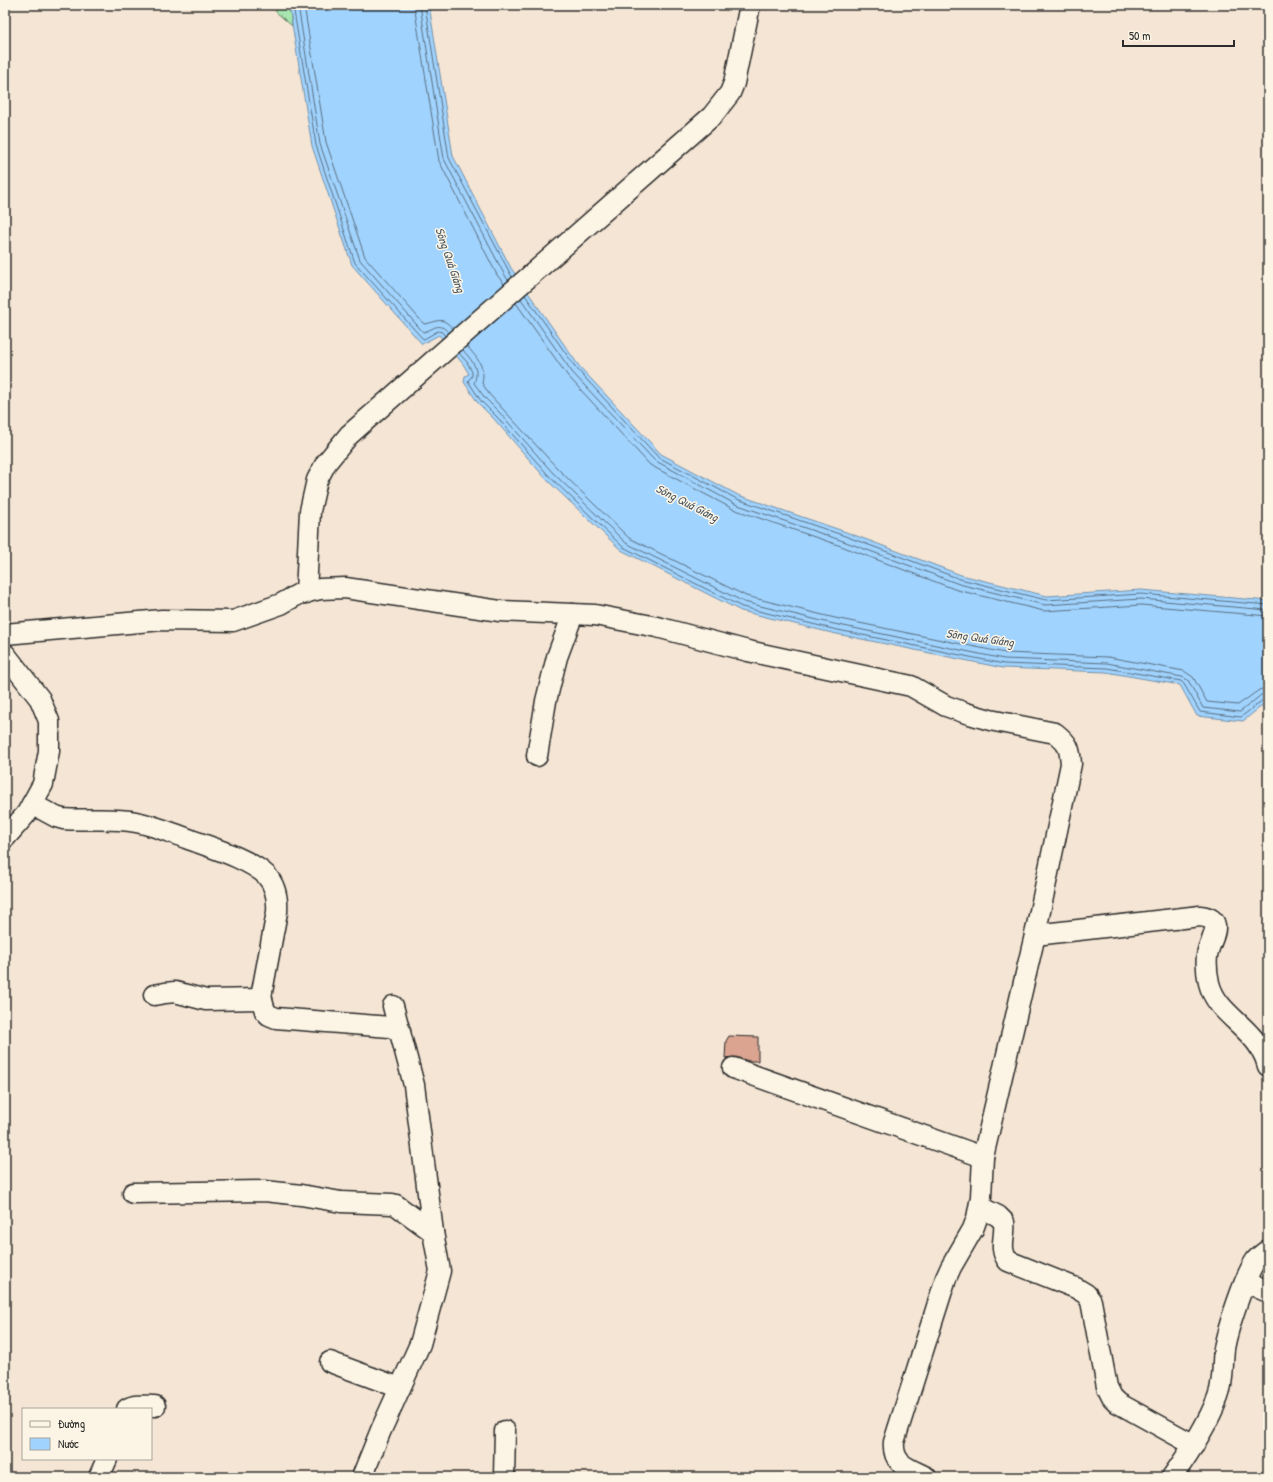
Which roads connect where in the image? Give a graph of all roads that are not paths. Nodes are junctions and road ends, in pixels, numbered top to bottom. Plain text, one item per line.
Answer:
1 (750, 5) edge
2 (306, 593) junction
3 (573, 614) junction
4 (5, 634) edge
5 (5, 654) edge
6 (538, 756) dead end
7 (32, 804) junction
8 (5, 838) edge
9 (1035, 935) junction
10 (154, 995) dead end
11 (262, 999) junction
12 (393, 1006) dead end
13 (400, 1031) junction
14 (1268, 1066) edge
15 (733, 1068) dead end
16 (983, 1157) junction
17 (133, 1193) dead end
18 (980, 1207) junction
19 (434, 1232) junction
20 (1268, 1250) edge
21 (1245, 1282) junction
22 (1268, 1292) edge
23 (330, 1362) dead end
24 (400, 1388) junction
25 (155, 1406) dead end
26 (128, 1408) edge
27 (505, 1431) dead end
28 (1194, 1445) junction
29 (107, 1460) edge
30 (99, 1477) edge
31 (362, 1477) edge
32 (504, 1477) edge
33 (926, 1477) edge
34 (1172, 1477) edge

1 - 2 street
2 - 3 street
2 - 4 street
3 - 6 street
3 - 9 street
5 - 7 street
7 - 8 street
7 - 11 street
9 - 14 street
9 - 16 street
10 - 11 street
11 - 13 street
12 - 13 street
13 - 19 street
15 - 16 street
16 - 18 street
17 - 19 street
18 - 28 street
18 - 33 street
19 - 24 street
20 - 21 street
21 - 22 street
21 - 28 street
23 - 24 street
24 - 31 street
25 - 26 street
27 - 32 street
28 - 34 street
29 - 30 street

